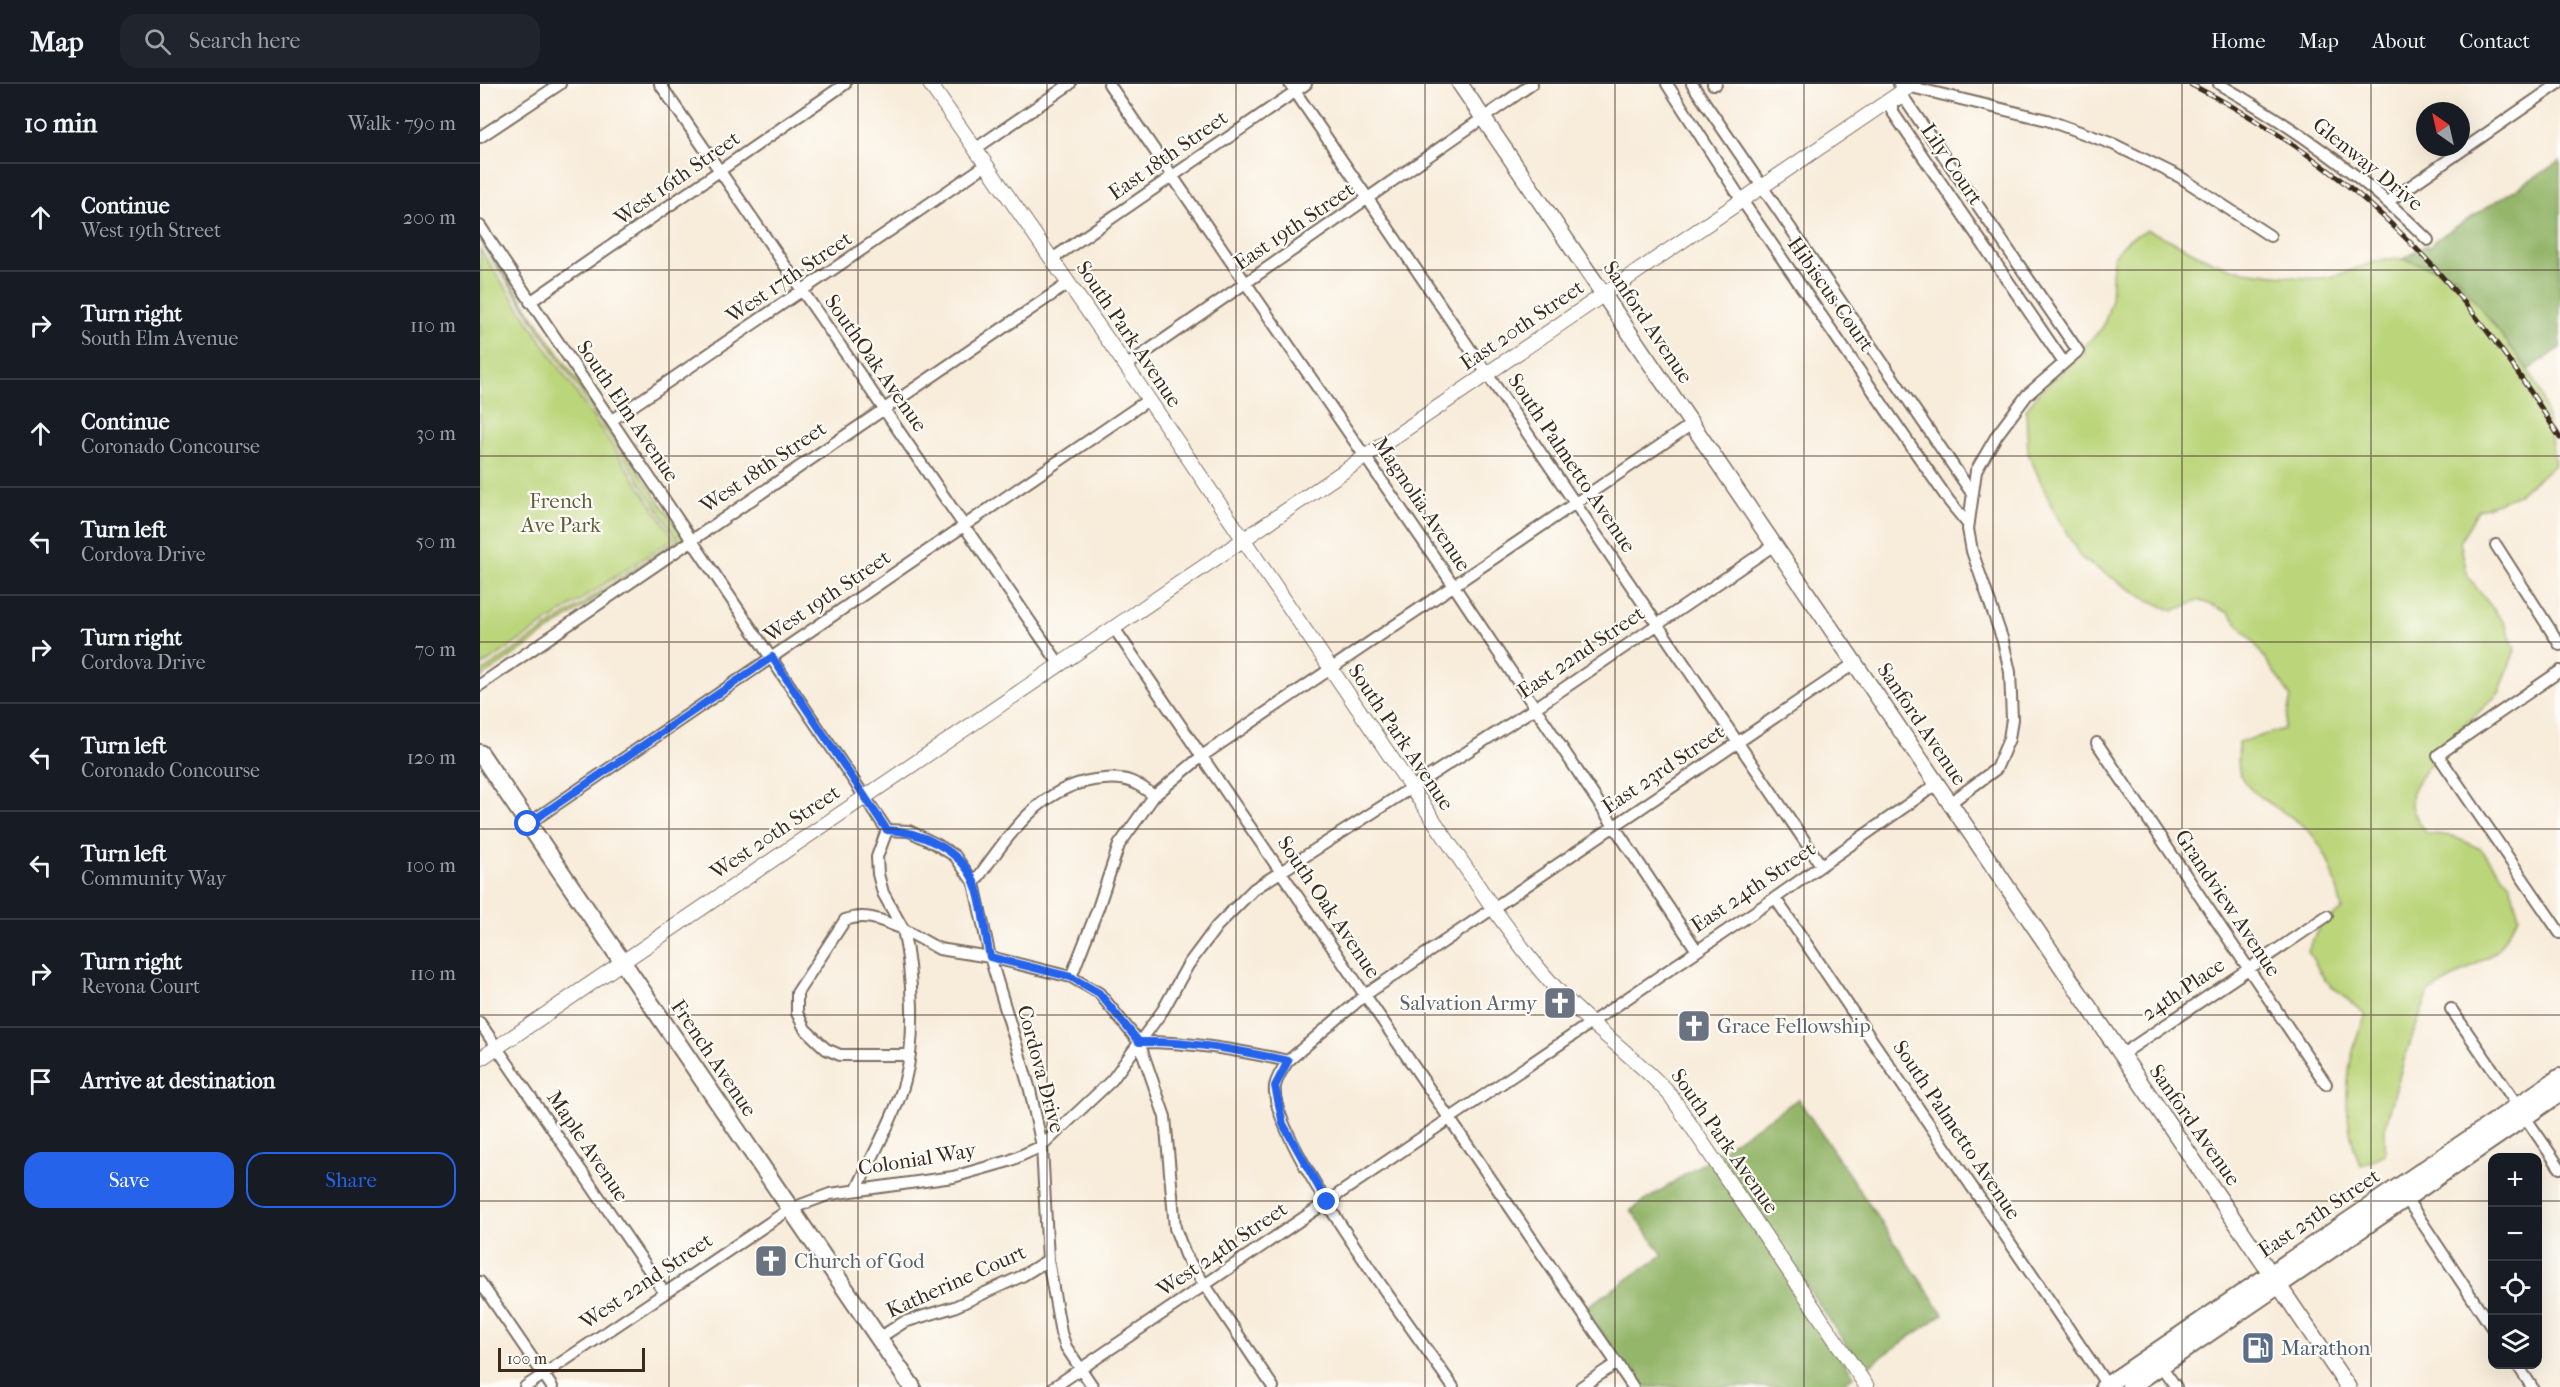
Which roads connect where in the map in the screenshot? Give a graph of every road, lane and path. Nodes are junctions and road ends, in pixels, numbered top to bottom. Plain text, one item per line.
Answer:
1 (560, 84) edge
2 (660, 84) edge
3 (845, 84) edge
4 (930, 84) edge
5 (1070, 84) edge
6 (1109, 84) edge
7 (1306, 84) edge
8 (1460, 84) edge
9 (1532, 84) edge
10 (1667, 84) edge
11 (1692, 84) edge
12 (1908, 84) edge
13 (2219, 84) edge
14 (2558, 84) edge
15 (1292, 88) edge
16 (1892, 98) junction
17 (1483, 117) junction
18 (480, 137) edge
19 (975, 149) junction
20 (986, 165) junction
21 (722, 171) junction
22 (1173, 176) junction
23 (1761, 186) junction
24 (1369, 199) junction
25 (1741, 199) junction
26 (2389, 201) junction
27 (480, 226) edge
28 (2270, 236) dead end
29 (2428, 240) dead end
30 (1052, 259) junction
31 (1246, 281) junction
32 (1069, 282) junction
33 (803, 292) junction
34 (1604, 295) junction
35 (530, 302) junction
36 (2064, 363) junction
37 (1126, 366) junction
38 (1487, 374) junction
39 (1148, 400) junction
40 (883, 408) junction
41 (612, 420) junction
42 (1692, 424) junction
43 (1365, 456) junction
44 (1971, 492) junction
45 (1576, 503) junction
46 (1967, 523) junction
47 (965, 526) junction
48 (1243, 539) junction
49 (691, 540) junction
50 (1774, 545) junction
51 (2496, 545) dead end
52 (1454, 586) junction
53 (1657, 624) junction
54 (1114, 628) junction
55 (2560, 645) edge
56 (772, 657) junction
57 (1855, 663) junction
58 (1060, 665) junction
59 (1331, 670) junction
60 (2560, 671) edge
61 (480, 685) edge
62 (1535, 708) junction
63 (1737, 743) junction
64 (2097, 743) dead end
65 (480, 753) edge
66 (1202, 756) junction
67 (1937, 784) junction
68 (1409, 788) junction
69 (866, 796) junction
70 (1154, 796) junction
71 (1950, 803) junction
72 (528, 824) junction
73 (1614, 826) junction
74 (887, 830) junction
75 (1821, 865) junction
76 (1281, 872) junction
77 (974, 883) junction
78 (1775, 898) junction
79 (1493, 908) junction
80 (2327, 915) dead end
81 (903, 929) junction
82 (2560, 933) edge
83 (1696, 950) junction
84 (990, 957) junction
85 (621, 963) junction
86 (2249, 967) junction
87 (1071, 977) junction
88 (1365, 995) junction
89 (2451, 1009) dead end
90 (1591, 1022) junction
91 (480, 1023) edge
92 (1139, 1042) junction
93 (496, 1048) junction
94 (909, 1055) junction
95 (2121, 1055) junction
96 (480, 1059) edge
97 (1288, 1061) junction
98 (2560, 1077) edge
99 (2326, 1084) dead end
100 (2560, 1093) edge
101 (2521, 1112) junction
102 (1449, 1118) junction
103 (1042, 1146) junction
104 (2560, 1168) edge
105 (857, 1189) junction
106 (2406, 1198) junction
107 (1327, 1202) junction
108 (790, 1209) junction
109 (1048, 1260) junction
110 (2276, 1279) junction
111 (480, 1282) edge
112 (1203, 1285) junction
113 (664, 1292) junction
114 (2488, 1321) edge
115 (879, 1338) junction
116 (1617, 1363) junction
117 (2161, 1366) junction
118 (1081, 1369) junction
119 (2520, 1369) edge
120 (543, 1375) junction
121 (2109, 1386) edge
122 (525, 1387) edge
123 (552, 1387) edge
124 (912, 1387) edge
125 (1054, 1387) edge
126 (1093, 1387) edge
127 (1273, 1387) edge
128 (1453, 1387) edge
129 (1581, 1387) edge
130 (1633, 1387) edge
131 (1867, 1387) edge
132 (2130, 1387) edge
133 (2176, 1387) edge
134 (2348, 1387) edge
135 (2532, 1387) edge

1 - 18 street
2 - 21 street, SouthOak Avenue
3 - 21 street, West 16th Street
4 - 19 street, South Park Avenue
5 - 19 street
6 - 22 street, Magnolia Avenue
7 - 15 street, East 18th Street
8 - 17 main road, Sanford Avenue
9 - 17 street
10 - 25 street, Hibiscus Court
11 - 23 street, Hibiscus Court
12 - 16 street, East 20th Street
12 - 28 street
13 - 26 street, Glenway Drive
14 - 26 street
15 - 22 street, East 18th Street
15 - 24 street, South Palmetto Avenue
16 - 23 street, East 20th Street
16 - 36 street, Lily Court
16 - 36 street, Lily Court
17 - 24 street, East 19th Street
17 - 34 main road, Sanford Avenue
19 - 20 street, South Park Avenue
20 - 30 street, South Park Avenue
20 - 33 street, West 17th Street
21 - 33 street, SouthOak Avenue
21 - 35 street, West 16th Street
22 - 30 street, East 18th Street
22 - 31 street, Magnolia Avenue
23 - 25 street, East 20th Street
23 - 44 street, Hibiscus Court
24 - 31 street, East 19th Street
24 - 38 street, South Palmetto Avenue
25 - 34 street, East 20th Street
25 - 46 street, Hibiscus Court
26 - 29 street, Glenway Drive
27 - 35 street, South Elm Avenue
30 - 32 street, South Park Avenue
31 - 37 street, East 19th Street
31 - 43 street, Magnolia Avenue
32 - 37 street, South Park Avenue
32 - 40 street, West 18th Street
33 - 40 street, SouthOak Avenue
33 - 41 street, West 17th Street
34 - 38 street, East 20th Street
34 - 42 main road, Sanford Avenue
35 - 41 street, South Elm Avenue
36 - 44 street
37 - 39 street, South Park Avenue
38 - 43 street, East 20th Street
38 - 45 street, South Palmetto Avenue
39 - 47 street, West 19th Street
39 - 48 street, South Park Avenue
40 - 47 street, SouthOak Avenue
40 - 49 street, West 18th Street
41 - 49 street, South Elm Avenue
42 - 45 street
42 - 50 main road, Sanford Avenue
43 - 48 street, East 20th Street
43 - 52 street, Magnolia Avenue
44 - 46 street
45 - 52 street
45 - 53 street, South Palmetto Avenue
46 - 71 street
47 - 56 street, West 19th Street
47 - 58 street, SouthOak Avenue
48 - 54 street, West 20th Street
48 - 59 street, South Park Avenue
49 - 56 street, South Elm Avenue
49 - 61 street, West 18th Street
50 - 53 street, East 22nd Street
50 - 57 main road, Sanford Avenue
51 - 55 street
52 - 59 street
52 - 62 street, Magnolia Avenue
53 - 62 street, East 22nd Street
53 - 63 street, South Palmetto Avenue
54 - 58 street, West 20th Street
54 - 66 street, South Oak Avenue
56 - 69 street, South Elm Avenue
56 - 72 street, West 19th Street
57 - 63 street, East 23rd Street
57 - 67 main road, Sanford Avenue
58 - 69 street, West 20th Street
59 - 66 street
59 - 68 street, South Park Avenue
60 - 82 street
62 - 68 street, East 22nd Street
62 - 73 street, Magnolia Avenue
63 - 73 street, East 23rd Street
63 - 75 street, South Palmetto Avenue
64 - 86 street, Grandview Avenue
65 - 72 main road, French Avenue
66 - 70 street
66 - 76 street, South Oak Avenue
67 - 71 main road, Sanford Avenue
67 - 75 street, East 24th Street
68 - 76 street
68 - 79 street, South Park Avenue
69 - 74 street, South Elm Avenue
69 - 85 street, West 20th Street
70 - 77 street
70 - 87 street
71 - 95 main road, Sanford Avenue
72 - 85 main road, French Avenue
73 - 79 street, East 23rd Street
73 - 83 street, Magnolia Avenue
74 - 77 street, Cordova Drive
74 - 81 street
75 - 78 street, East 24th Street
76 - 88 street, South Oak Avenue
76 - 92 street, Colonial Way
77 - 84 street, Cordova Drive
78 - 83 street, East 24th Street
78 - 121 street, South Palmetto Avenue
79 - 88 street, East 23rd Street
79 - 90 street, South Park Avenue
80 - 86 street, 24th Place
81 - 84 street
81 - 94 street
81 - 94 street
83 - 90 street, East 24th Street
84 - 87 street
84 - 103 street, Cordova Drive
85 - 93 street, West 20th Street
85 - 108 main road, French Avenue
86 - 95 street, 24th Place
86 - 99 street, Grandview Avenue
87 - 92 street
88 - 97 street, East 23rd Street
88 - 102 street, South Oak Avenue
89 - 101 street
90 - 102 street, West 24th Street
90 - 131 street, South Park Avenue
91 - 93 street, Maple Avenue
92 - 97 street
92 - 103 street, Colonial Way
92 - 112 street
93 - 96 street, West 20th Street
93 - 113 street, Maple Avenue
94 - 105 street
95 - 110 main road, Sanford Avenue
97 - 107 street
98 - 101 main road, East 25th Street
100 - 101 main road, East 25th Street
101 - 104 street
101 - 106 main road, East 25th Street
101 - 110 main road, East 25th Street
102 - 107 street, West 24th Street
102 - 116 street, South Oak Avenue
103 - 105 street, Colonial Way
103 - 109 street, Cordova Drive
105 - 108 street, Colonial Way
106 - 110 main road, East 25th Street
106 - 114 street
107 - 112 street, West 24th Street
107 - 128 street
108 - 113 street, West 22nd Street
108 - 115 main road, French Avenue
109 - 115 street, Katherine Court
109 - 118 street, Cordova Drive
110 - 117 main road, East 25th Street
110 - 121 main road, East 25th Street
110 - 134 main road, Sanford Avenue
111 - 120 street
112 - 118 street, West 24th Street
112 - 127 street
113 - 120 street, West 22nd Street
115 - 124 main road, French Avenue
116 - 129 street
116 - 130 street, South Oak Avenue
117 - 132 main road, East 25th Street
117 - 133 street
118 - 125 street, West 24th Street
118 - 126 street, Cordova Drive
119 - 135 street
120 - 122 street, West 22nd Street
120 - 123 street

